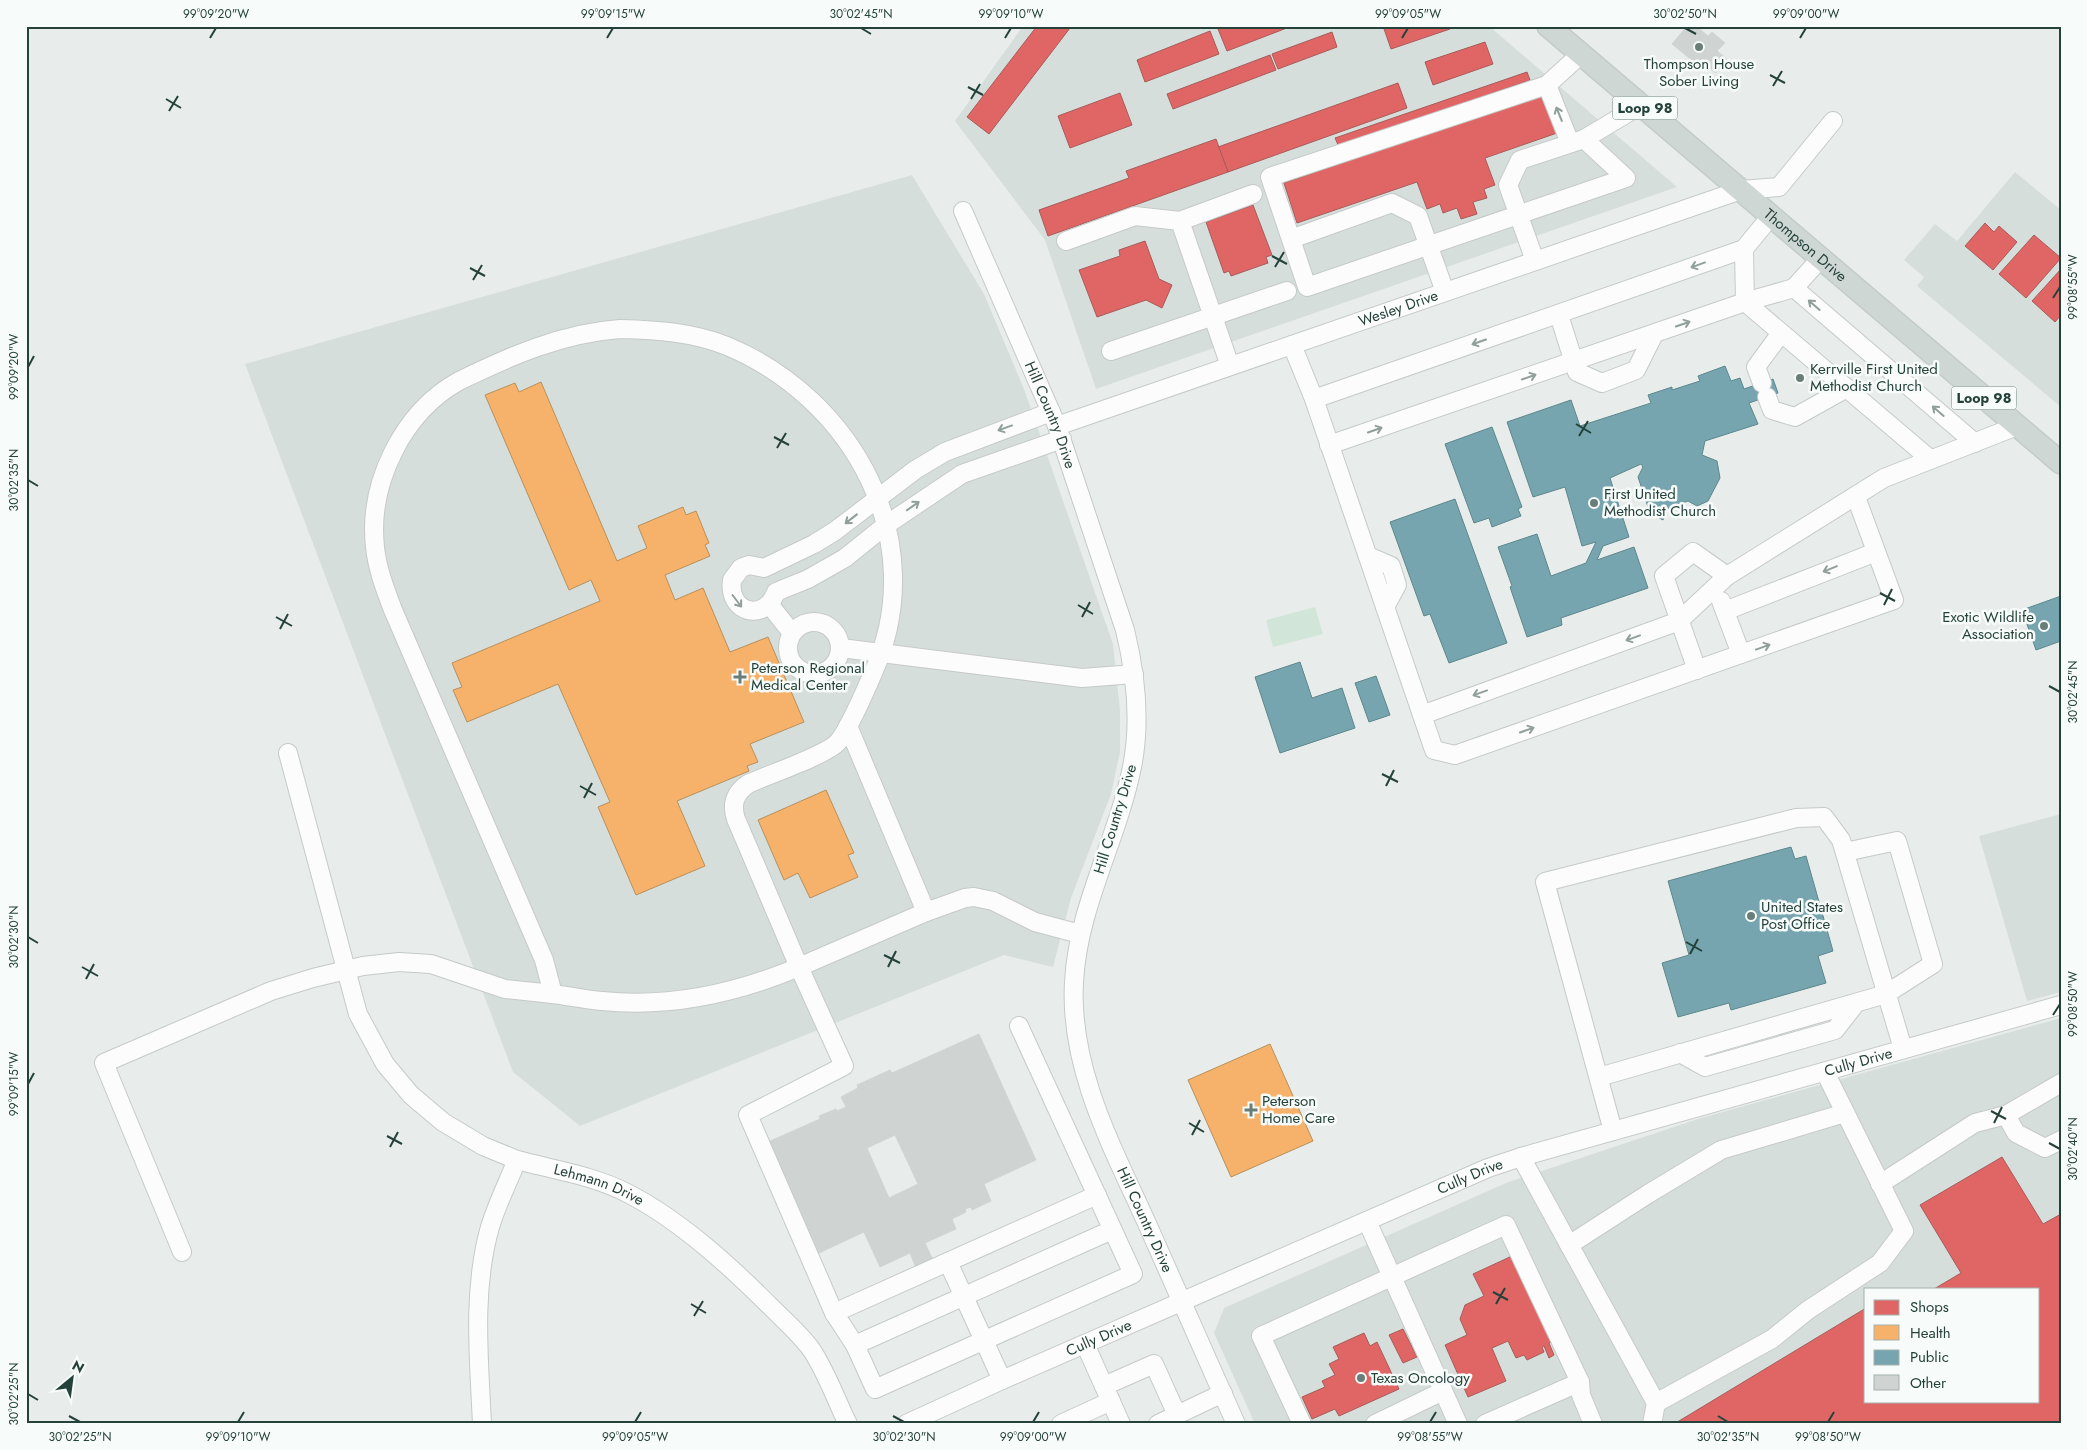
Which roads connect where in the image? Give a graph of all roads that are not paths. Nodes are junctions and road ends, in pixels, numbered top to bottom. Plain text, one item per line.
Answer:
1 (1548, 26) edge
2 (1581, 54) junction
3 (1547, 85) junction
4 (1641, 105) junction
5 (1833, 121) dead end
6 (1577, 141) junction
7 (1741, 190) junction
8 (1253, 194) dead end
9 (963, 211) dead end
10 (1518, 215) junction
11 (1771, 216) junction
12 (1180, 221) junction
13 (1291, 239) junction
14 (1066, 241) dead end
15 (1428, 245) junction
16 (1744, 249) junction
17 (1821, 258) junction
18 (1535, 261) junction
19 (1794, 288) junction
20 (1286, 291) dead end
21 (1445, 292) junction
22 (1745, 302) junction
23 (1559, 315) junction
24 (1213, 317) junction
25 (1781, 333) junction
26 (1654, 334) junction
27 (1292, 345) junction
28 (1111, 351) dead end
29 (1573, 362) junction
30 (1230, 366) junction
31 (1847, 388) junction
32 (1314, 399) junction
33 (1057, 426) junction
34 (2018, 426) junction
35 (1975, 443) junction
36 (1329, 445) junction
37 (1930, 459) junction
38 (2061, 463) edge
39 (1856, 497) junction
40 (878, 498) junction
41 (886, 525) junction
42 (1876, 552) junction
43 (1722, 581) junction
44 (769, 604) junction
45 (1725, 611) junction
46 (1679, 621) junction
47 (792, 633) junction
48 (840, 648) junction
49 (882, 653) junction
50 (1741, 654) junction
51 (1697, 670) junction
52 (1134, 674) junction
53 (1422, 715) junction
54 (848, 726) junction
55 (288, 753) dead end
56 (1845, 852) junction
57 (926, 912) junction
58 (1080, 934) junction
59 (799, 967) junction
60 (346, 969) junction
61 (553, 994) junction
62 (1886, 994) junction
63 (2061, 1005) edge
64 (1019, 1026) dead end
65 (1903, 1049) junction
66 (1825, 1072) junction
67 (1600, 1077) junction
68 (2061, 1083) edge
69 (1845, 1112) junction
70 (2006, 1115) junction
71 (1613, 1131) junction
72 (2061, 1140) edge
73 (1521, 1157) junction
74 (517, 1160) junction
75 (1880, 1184) junction
76 (1097, 1195) junction
77 (1367, 1221) junction
78 (1112, 1230) junction
79 (1569, 1245) junction
80 (182, 1252) dead end
81 (948, 1262) junction
82 (1392, 1277) junction
83 (964, 1297) junction
84 (1182, 1303) junction
85 (834, 1313) junction
86 (984, 1341) junction
87 (1085, 1344) junction
88 (855, 1345) junction
89 (1002, 1380) junction
90 (1580, 1382) junction
91 (1443, 1391) junction
92 (1223, 1393) junction
93 (1108, 1394) junction
94 (1656, 1403) junction
95 (1177, 1415) junction
96 (482, 1424) edge
97 (848, 1424) edge
98 (906, 1424) edge
99 (1061, 1424) edge
100 (1121, 1424) edge
101 (1158, 1424) edge
102 (1236, 1424) edge
103 (1302, 1424) edge
104 (1375, 1424) edge
105 (1458, 1424) edge
106 (1485, 1424) edge
107 (1593, 1424) edge
108 (1652, 1424) edge

1 - 2 main road, Thompson Drive / Loop 98
2 - 3 street
2 - 4 main road, Thompson Drive / Loop 98
6 -> 3 street
3 - 13 street
4 - 6 street
4 - 7 main road, Thompson Drive / Loop 98
5 - 7 street, Wesley Drive
6 - 10 street
6 - 10 street
7 - 11 main road, Thompson Drive / Loop 98
7 - 18 street, Wesley Drive
8 - 12 street
9 - 33 street, Hill Country Drive
10 - 15 street
10 - 18 street
11 - 16 street
11 - 17 main road, Thompson Drive / Loop 98
12 - 14 street
12 - 24 street
13 - 15 street
13 - 15 street
15 - 21 street
16 - 22 street
16 -> 23 street
17 - 19 street
17 - 34 main road, Thompson Drive / Loop 98
18 - 21 street, Wesley Drive
19 - 22 street
35 -> 19 street
20 - 24 street
21 - 27 street, Wesley Drive
22 - 25 street
26 -> 22 street
23 - 29 street
23 -> 32 street
24 - 28 street
24 - 30 street
25 - 31 street
25 - 31 street
26 - 29 street
26 - 29 street
27 - 30 street, Wesley Drive
27 - 32 street
36 -> 29 street
30 - 33 street, Wesley Drive
31 - 37 street
32 - 36 street
33 -> 40 street
41 -> 33 street
33 - 52 street, Hill Country Drive
34 - 35 street
34 - 38 main road, Thompson Drive / Loop 98
35 - 37 street
36 - 53 street
37 - 39 street
39 - 42 street
39 - 43 street
40 - 41 street
40 -> 44 street
40 - 61 street
41 - 44 street
41 - 49 street
42 -> 45 street
50 -> 42 street
43 - 45 street
43 - 46 street
43 - 46 street
44 - 47 street
45 - 50 street
46 - 51 street
46 -> 53 street
47 - 48 street
47 - 48 street
48 - 49 street
49 - 52 street
49 - 54 street
50 - 51 street
53 -> 51 street
52 - 58 street, Hill Country Drive
54 - 57 street
54 - 59 street
55 - 60 street, Lehmann Drive
56 - 62 street
56 - 62 street
56 - 67 street
57 - 58 street
57 - 59 street
58 - 84 street, Hill Country Drive
59 - 61 street
59 - 85 street
60 - 61 street
60 - 74 street, Lehmann Drive
60 - 80 street
62 - 65 street
62 - 67 street
63 - 65 street, Cully Drive
64 - 76 street
65 - 66 street, Cully Drive
66 - 69 street
66 - 71 street, Cully Drive
67 - 71 street
68 - 70 street
69 - 75 street
69 - 79 street
70 - 72 street
70 - 75 street
71 - 73 street, Cully Drive
73 - 77 street, Cully Drive
73 - 79 street
74 - 96 street
74 - 97 street, Lehmann Drive
75 - 94 street
76 - 78 street
76 - 81 street
77 - 82 street
77 - 84 street, Cully Drive
78 - 83 street
78 - 86 street
79 - 94 street
81 - 83 street
81 - 85 street
82 - 90 street
82 - 91 street
82 - 103 street
83 - 86 street
83 - 88 street
84 - 87 street, Cully Drive
84 - 92 street, Hill Country Drive
85 - 88 street
86 - 88 street
86 - 89 street
87 - 89 street, Cully Drive
87 - 93 street
89 - 98 street, Cully Drive
90 - 106 street
90 - 107 street
91 - 104 street
91 - 105 street
92 - 95 street
92 - 102 street, Hill Country Drive
93 - 95 street
93 - 99 street
93 - 100 street
94 - 108 street
95 - 101 street

